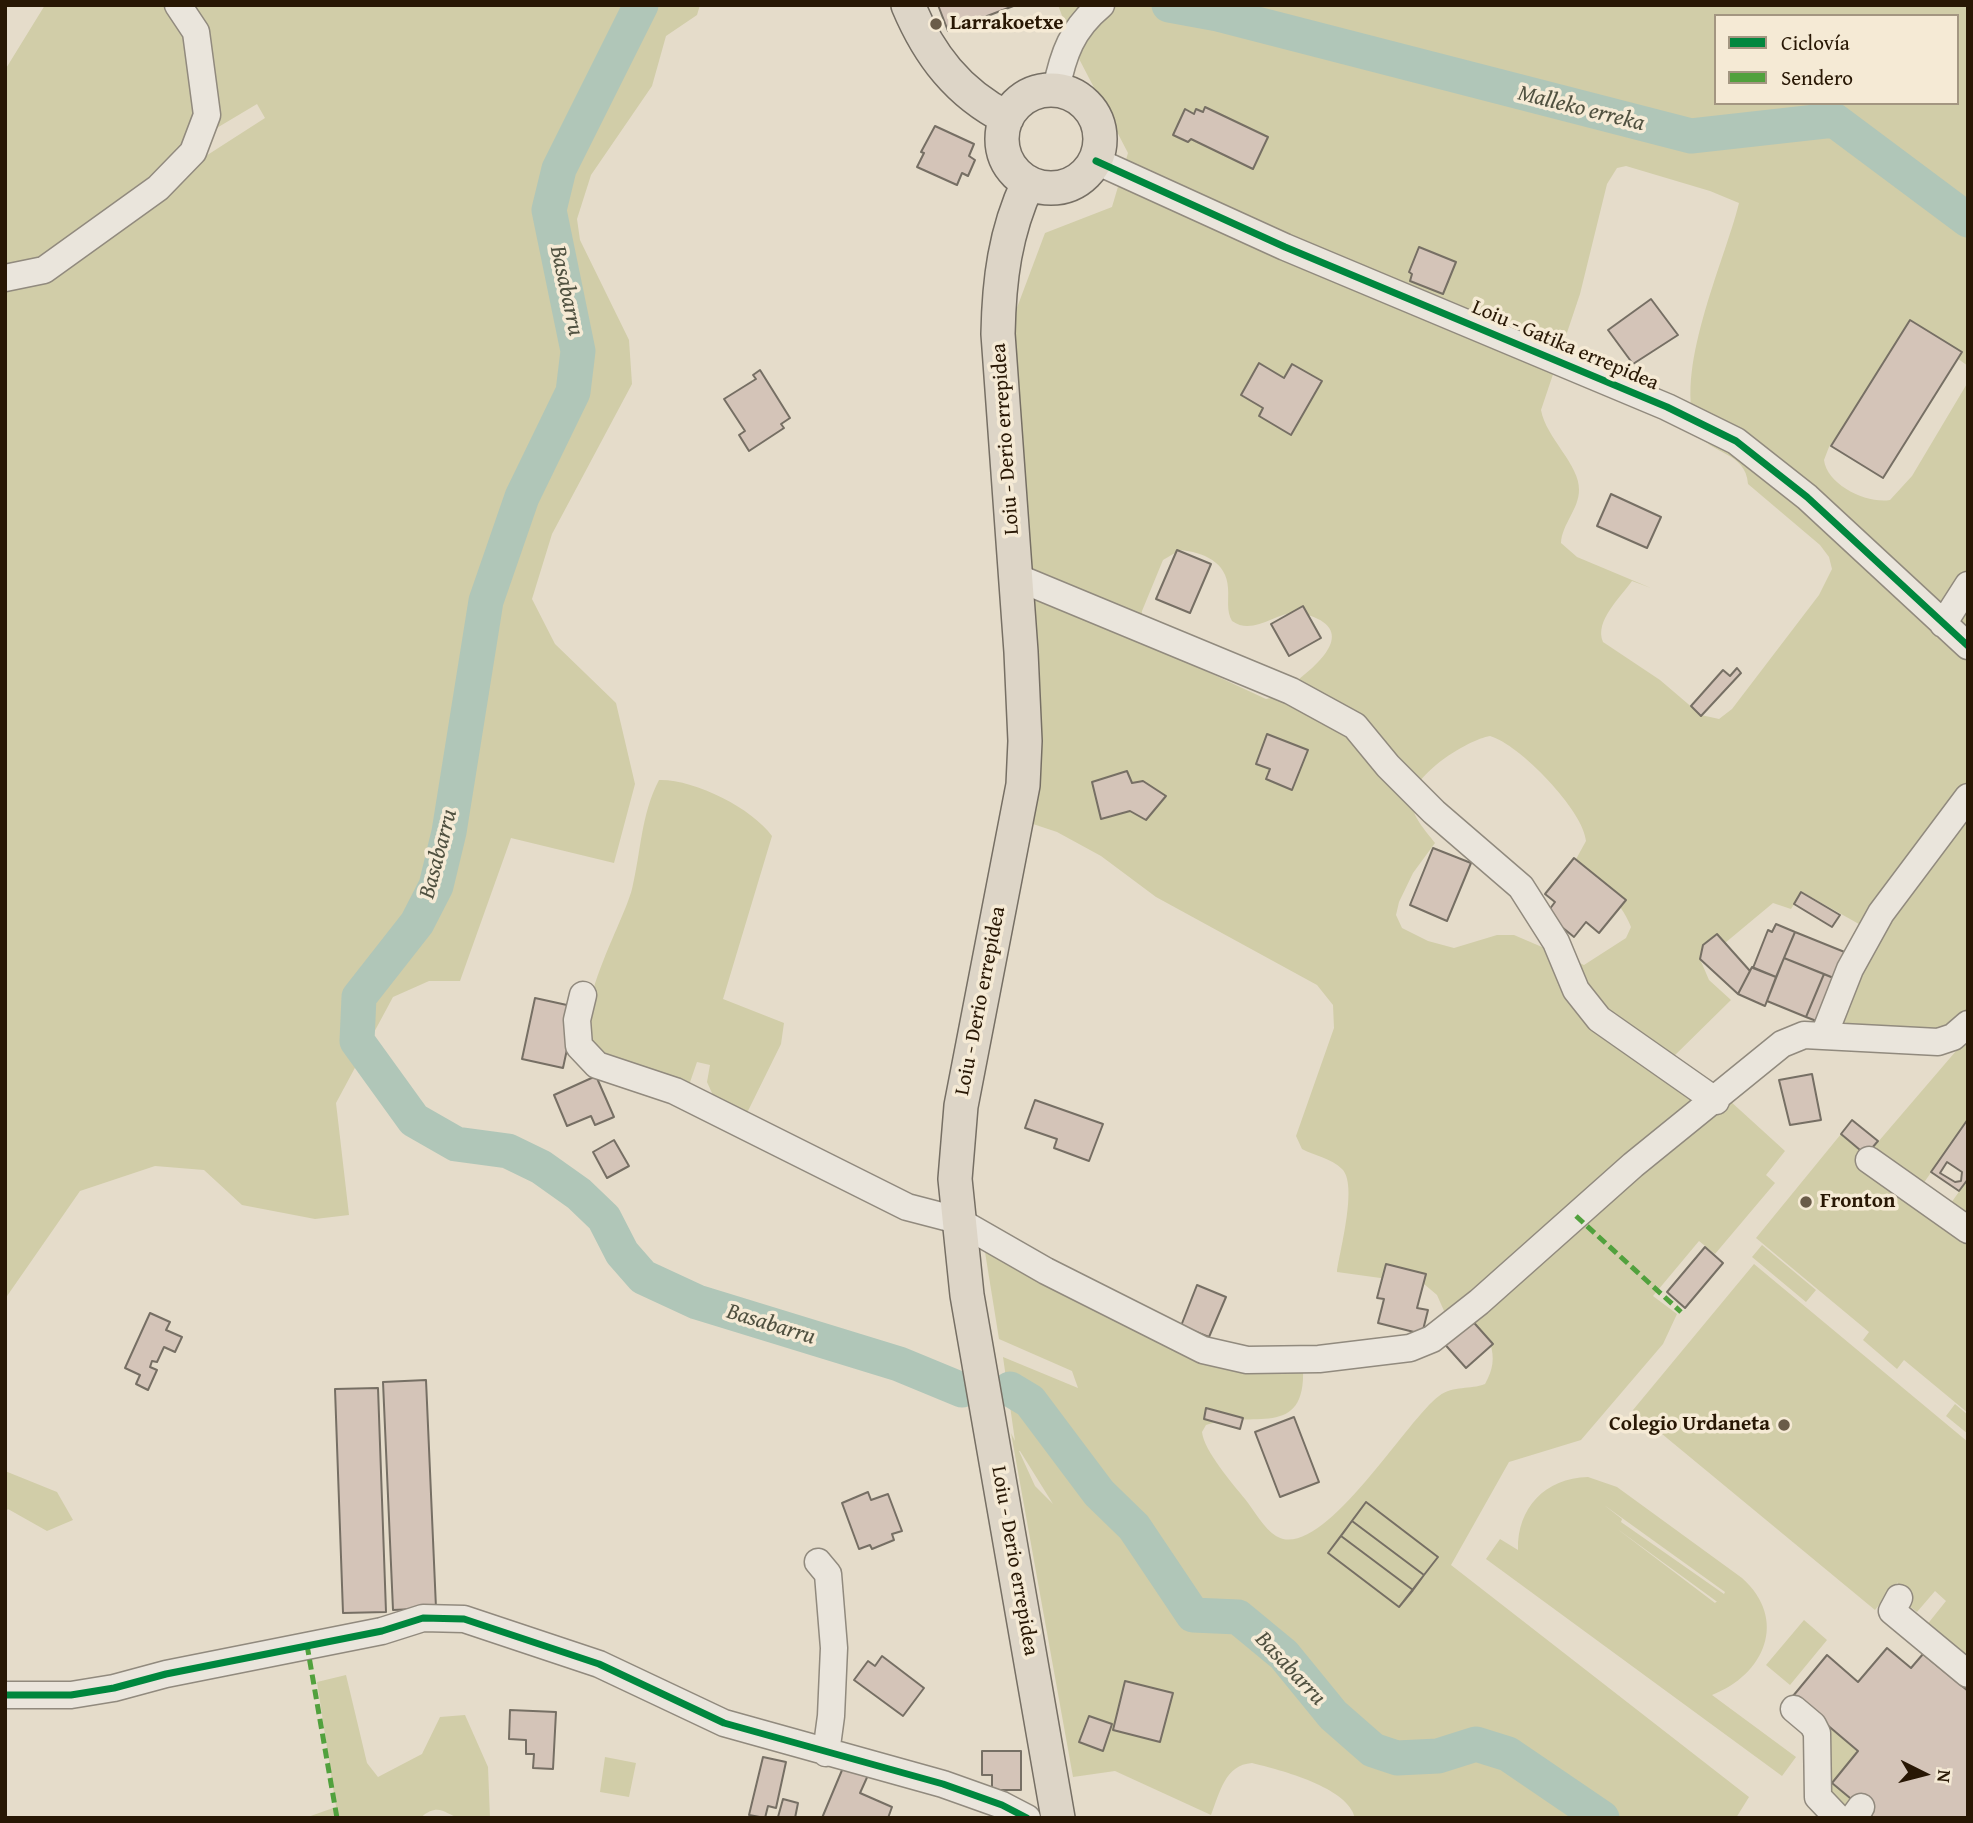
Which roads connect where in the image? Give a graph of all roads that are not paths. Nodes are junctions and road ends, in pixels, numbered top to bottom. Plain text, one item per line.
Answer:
1 (178, 5) edge
2 (908, 5) edge
3 (1101, 5) edge
4 (1056, 90) junction
5 (1007, 118) junction
6 (1096, 161) junction
7 (1028, 183) junction
8 (5, 278) edge
9 (1016, 577) junction
10 (1968, 584) edge
11 (1943, 624) junction
12 (1968, 646) edge
13 (1968, 797) edge
14 (583, 995) dead end
15 (1968, 1024) edge
16 (1824, 1035) junction
17 (1716, 1101) junction
18 (1869, 1160) dead end
19 (957, 1220) junction
20 (1968, 1230) edge
21 (818, 1562) dead end
22 (1899, 1598) dead end
23 (1968, 1674) edge
24 (5, 1695) edge
25 (1794, 1709) dead end
26 (826, 1753) junction
27 (1851, 1814) edge
28 (1027, 1818) edge
29 (1058, 1818) edge

1 - 8 street
2 - 5 main road
3 - 4 street
4 - 5 main road
4 - 6 main road
5 - 7 main road
6 - 7 main road
6 - 11 street, Loiu - Gatika errepidea
7 - 9 main road, Loiu - Derio errepidea
9 - 17 street
9 - 19 main road, Loiu - Derio errepidea
10 - 11 street
11 - 12 street, Loiu - Gatika errepidea
13 - 16 street
14 - 19 street
15 - 16 street
16 - 17 street
17 - 19 street
18 - 20 street
19 - 29 main road, Loiu - Derio errepidea
21 - 26 street
22 - 23 street
24 - 26 street
25 - 27 street
26 - 28 street

